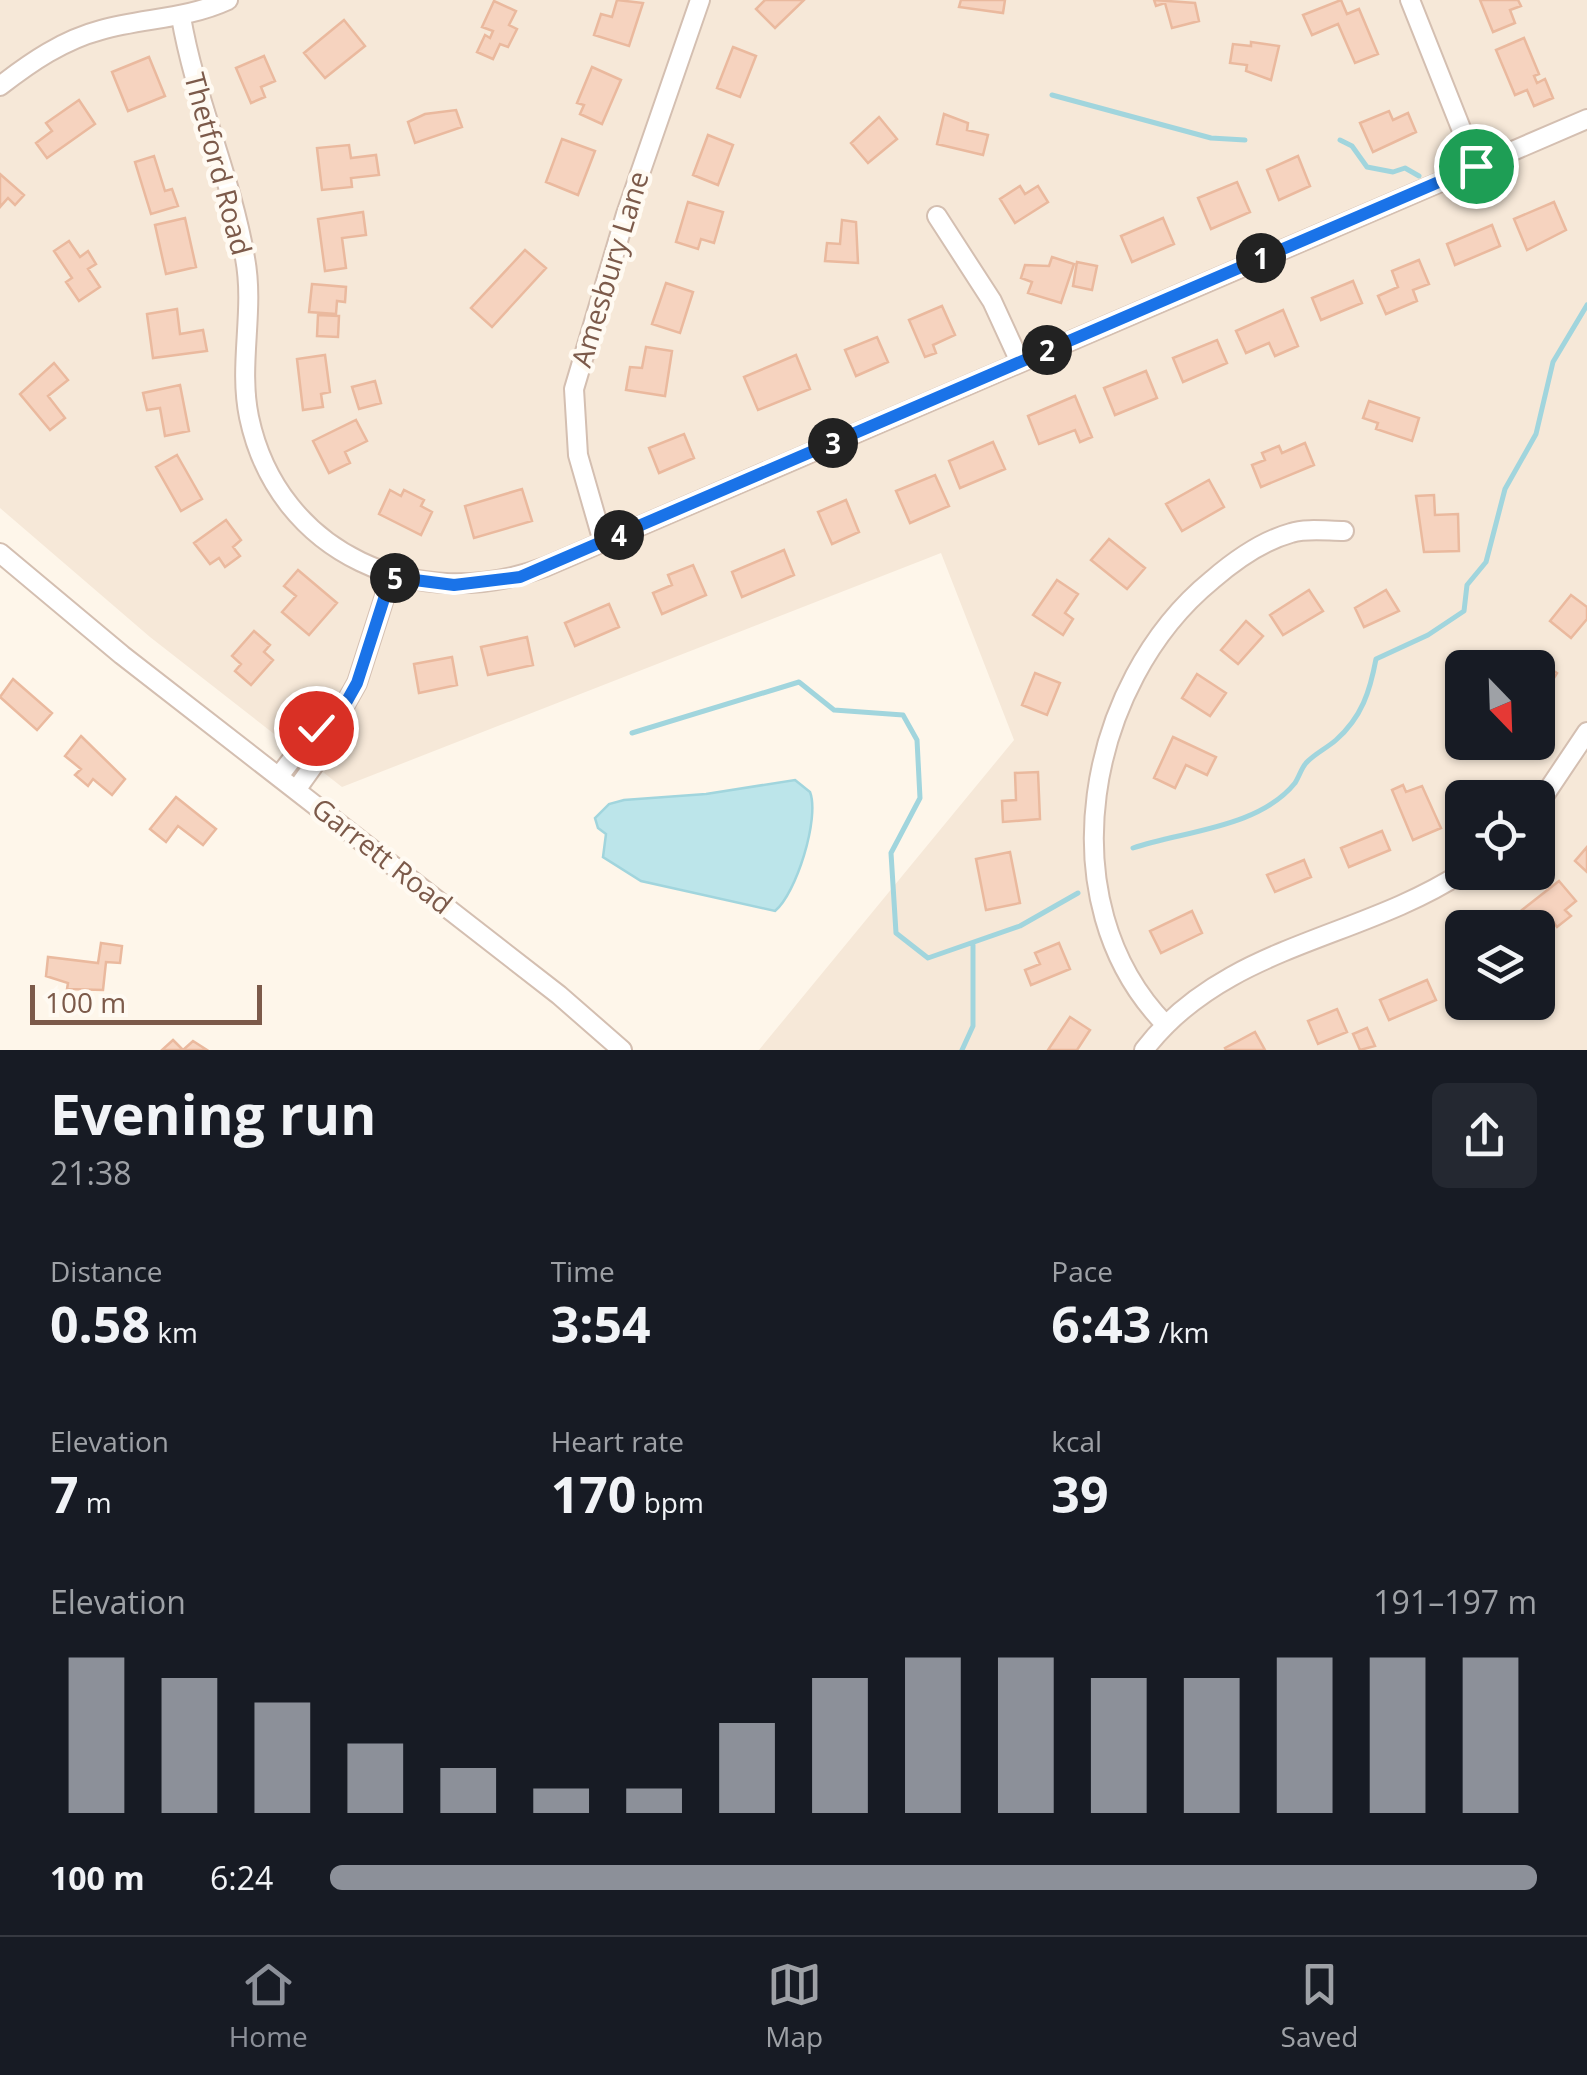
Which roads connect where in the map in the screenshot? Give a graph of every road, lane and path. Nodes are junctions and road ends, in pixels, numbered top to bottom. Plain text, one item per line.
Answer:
1 (228, 0) edge
2 (700, 0) edge
3 (1410, 0) edge
4 (181, 16) junction
5 (0, 86) edge
6 (1587, 120) edge
7 (1476, 166) junction
8 (937, 216) dead end
9 (1020, 362) junction
10 (1344, 531) dead end
11 (603, 542) junction
12 (0, 553) edge
13 (391, 577) junction
14 (334, 724) junction
15 (1587, 732) edge
16 (278, 776) junction
17 (1555, 780) edge
18 (296, 790) junction
19 (1445, 881) edge
20 (1166, 1024) junction
21 (622, 1050) edge
22 (1144, 1050) edge

1 - 4 street
2 - 11 street, Amesbury Lane
3 - 7 street
4 - 5 street
4 - 13 street, Thetford Road
6 - 7 street, Thetford Road
7 - 9 street, Thetford Road
8 - 9 street
9 - 11 street, Thetford Road
10 - 20 street
11 - 13 street, Thetford Road
12 - 16 street, Garrett Road
13 - 14 street
14 - 16 street
14 - 18 street
15 - 17 street
16 - 18 street, Garrett Road
18 - 21 street, Garrett Road
19 - 20 street
20 - 22 street

